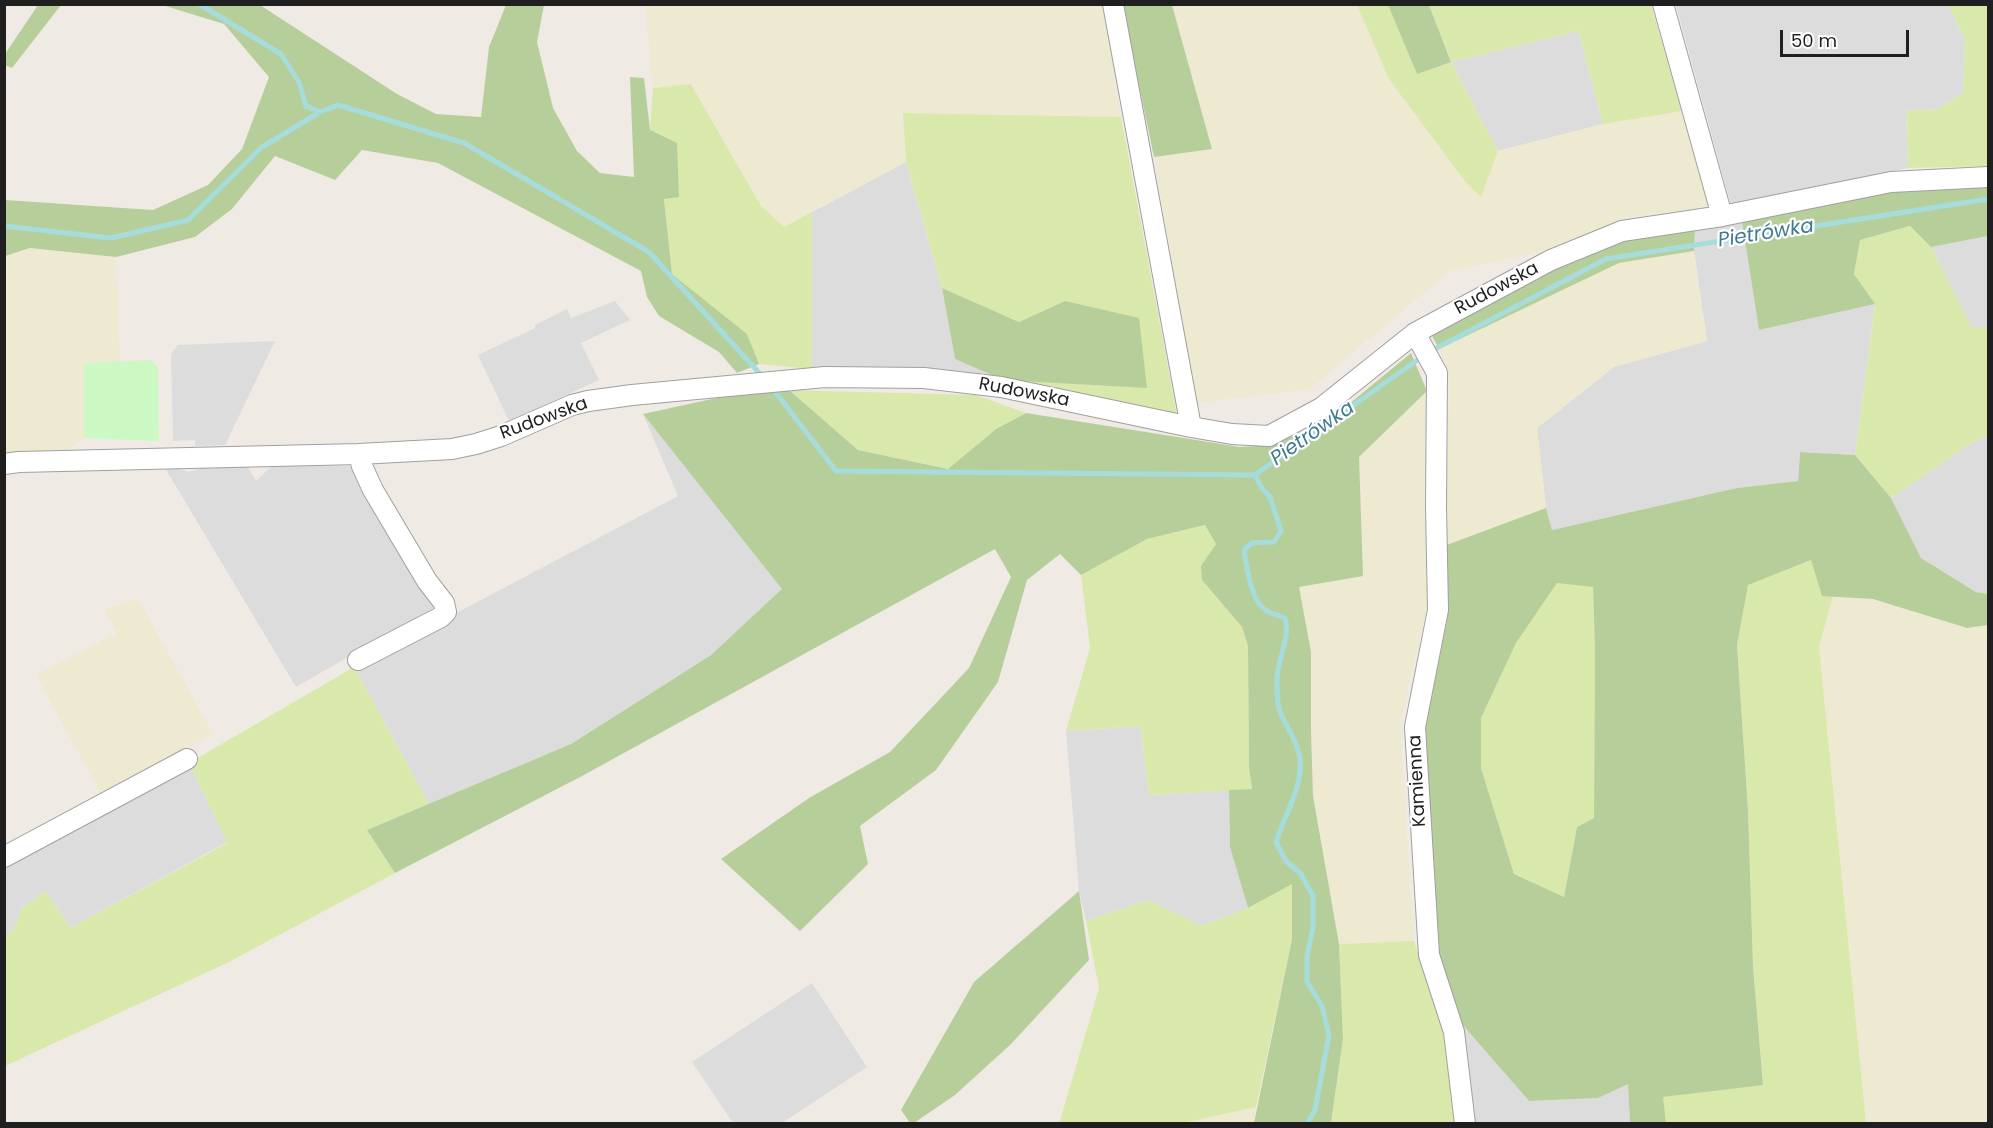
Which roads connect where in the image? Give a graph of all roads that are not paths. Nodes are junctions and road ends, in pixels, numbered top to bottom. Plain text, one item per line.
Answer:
1 (1113, 4) edge
2 (1663, 4) edge
3 (1989, 177) edge
4 (1722, 216) junction
5 (1415, 333) junction
6 (1191, 427) junction
7 (359, 454) junction
8 (4, 464) edge
9 (358, 660) dead end
10 (187, 759) dead end
11 (4, 857) edge
12 (1465, 1124) edge

1 - 6 street
2 - 4 street
3 - 4 street, Rudowska
4 - 5 street, Rudowska
5 - 6 street, Rudowska
5 - 12 street, Kamienna
6 - 7 street, Rudowska
7 - 8 street, Rudowska
7 - 9 street
10 - 11 street

